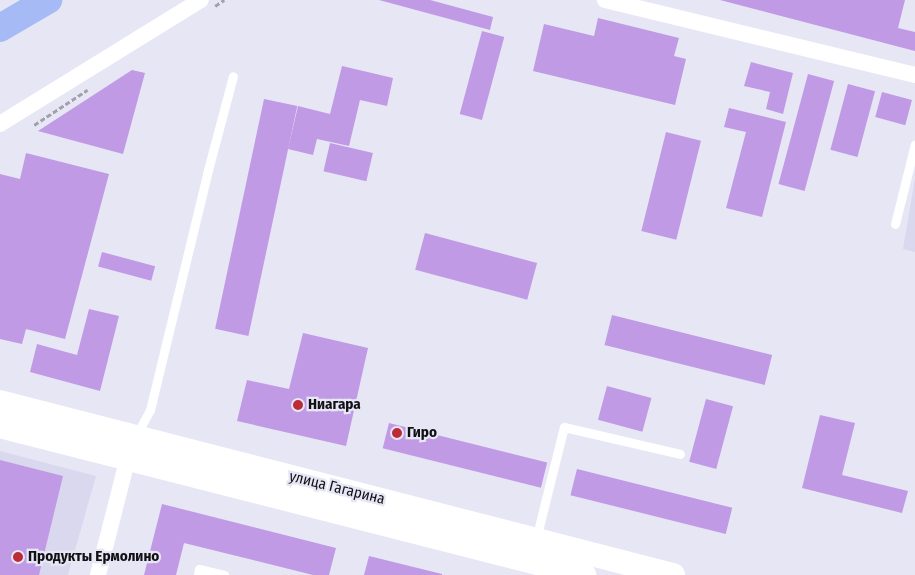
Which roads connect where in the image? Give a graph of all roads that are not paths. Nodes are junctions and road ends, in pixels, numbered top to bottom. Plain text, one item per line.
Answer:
1 (48, 0) edge
2 (201, 0) edge
3 (605, 0) edge
4 (0, 28) edge
5 (915, 75) edge
6 (233, 76) dead end
7 (0, 124) edge
8 (915, 144) edge
9 (895, 224) dead end
10 (0, 402) edge
11 (0, 426) edge
12 (136, 437) junction
13 (680, 454) dead end
14 (126, 458) junction
15 (536, 540) junction
16 (98, 575) edge
17 (198, 575) edge
18 (224, 575) edge
19 (584, 575) edge
20 (673, 575) edge

1 - 4 highway
2 - 7 street
3 - 5 street
6 - 12 lane
8 - 9 lane
10 - 12 main road, улица Гагарина
11 - 14 main road, улица Гагарина
12 - 14 street
12 - 15 main road, улица Гагарина
13 - 15 lane
14 - 16 street
14 - 19 main road, улица Гагарина
15 - 20 main road, улица Гагарина
17 - 18 lane

